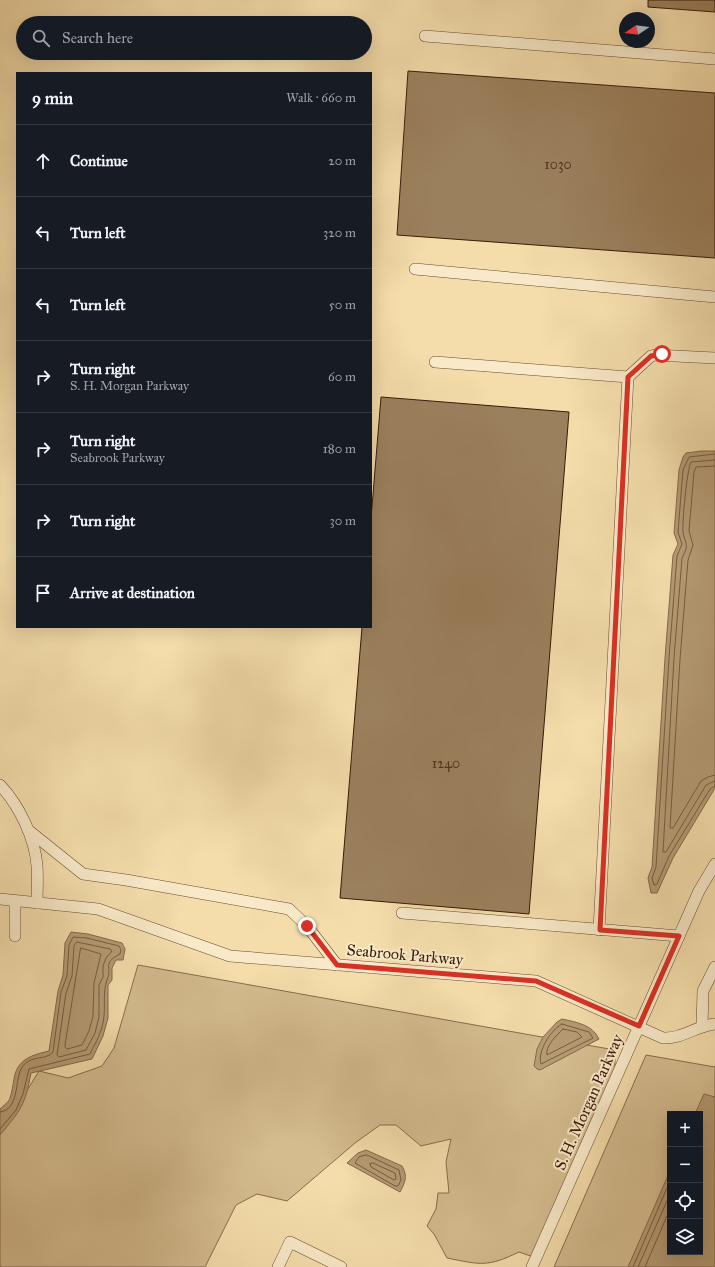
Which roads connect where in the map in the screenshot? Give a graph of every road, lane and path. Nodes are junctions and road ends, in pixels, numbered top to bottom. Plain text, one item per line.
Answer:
1 (425, 36) dead end
2 (715, 59) edge
3 (415, 269) dead end
4 (715, 297) edge
5 (715, 358) edge
6 (435, 362) dead end
7 (628, 377) junction
8 (0, 785) edge
9 (28, 830) junction
10 (715, 864) edge
11 (0, 899) edge
12 (15, 901) junction
13 (37, 903) junction
14 (402, 914) dead end
15 (600, 930) junction
16 (15, 936) dead end
17 (679, 936) junction
18 (337, 965) junction
19 (715, 967) edge
20 (715, 1024) edge
21 (639, 1026) junction
22 (702, 1026) junction
23 (278, 1267) edge
24 (341, 1267) edge
25 (532, 1267) edge

1 - 2 street
3 - 4 street
5 - 7 street
6 - 7 street
7 - 15 street
8 - 9 street
9 - 13 street
9 - 18 street
10 - 17 street, S. H. Morgan Parkway
11 - 12 street, Seabrook Parkway
12 - 13 street, Seabrook Parkway
12 - 16 street
13 - 18 street, Seabrook Parkway
14 - 15 street
15 - 17 street
17 - 21 street, S. H. Morgan Parkway
18 - 21 street, Seabrook Parkway
19 - 22 street
20 - 22 street, Seabrook Parkway
21 - 22 street, Seabrook Parkway
21 - 25 street, S. H. Morgan Parkway
23 - 24 street

